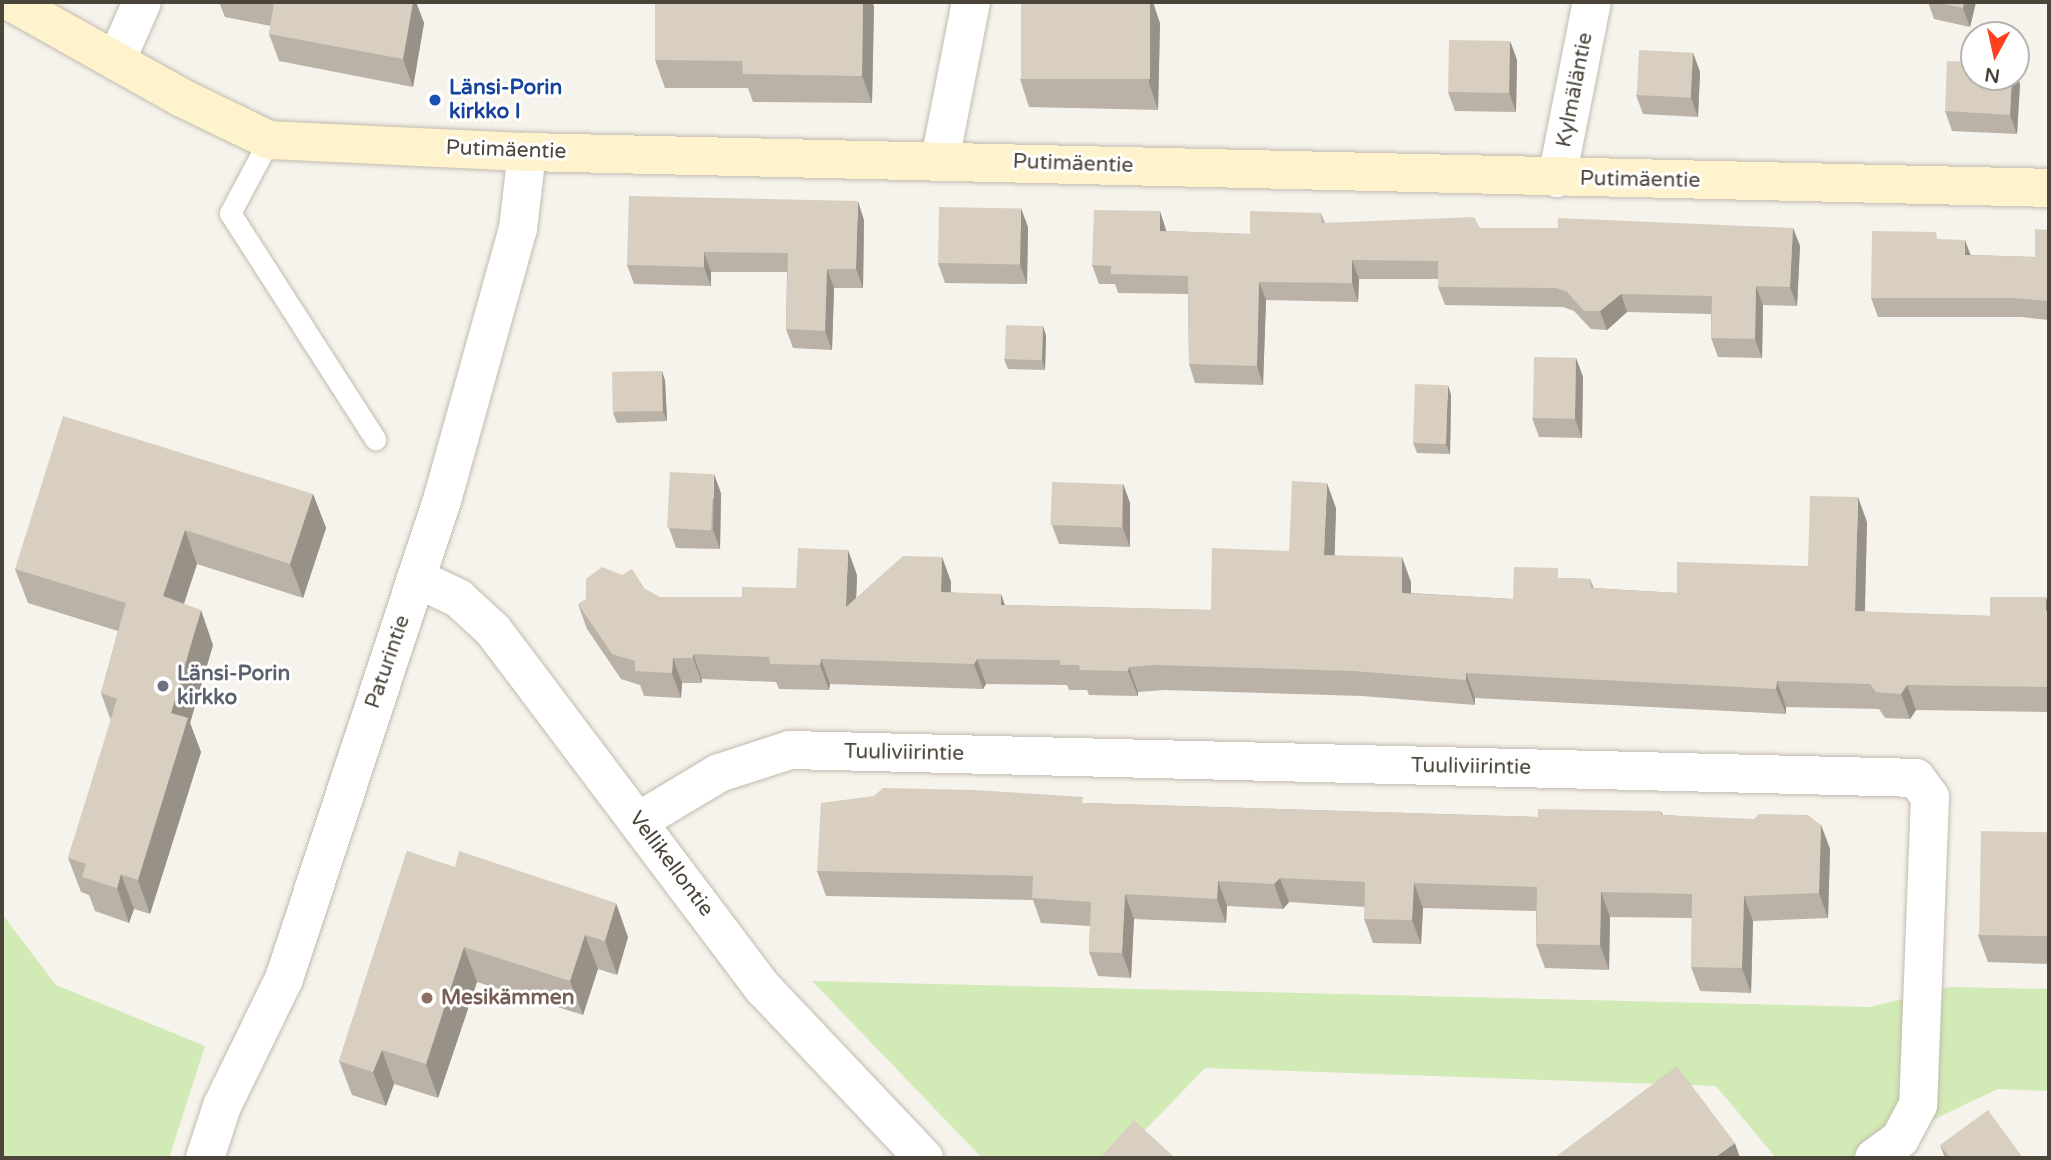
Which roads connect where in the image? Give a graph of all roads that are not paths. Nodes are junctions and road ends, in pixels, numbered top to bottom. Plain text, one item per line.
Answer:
1 (10, 2) edge
2 (142, 2) edge
3 (971, 2) edge
4 (1592, 2) edge
5 (116, 61) junction
6 (269, 140) junction
7 (527, 152) junction
8 (940, 160) junction
9 (1557, 178) junction
10 (2049, 188) edge
11 (375, 439) dead end
12 (416, 578) junction
13 (639, 821) junction
14 (205, 1158) edge
15 (924, 1158) edge
16 (1874, 1158) edge

1 - 5 main road, Putimäentie
2 - 5 street
3 - 8 street
4 - 9 street, Kylmäläntie
5 - 6 main road, Putimäentie
6 - 7 main road, Putimäentie
6 - 11 lane
7 - 8 main road, Putimäentie
7 - 12 street, Paturintie
8 - 9 main road, Putimäentie
9 - 10 main road, Putimäentie
12 - 13 street, Vellikellontie
12 - 14 street, Paturintie
13 - 15 street, Vellikellontie
13 - 16 street, Tuuliviirintie

